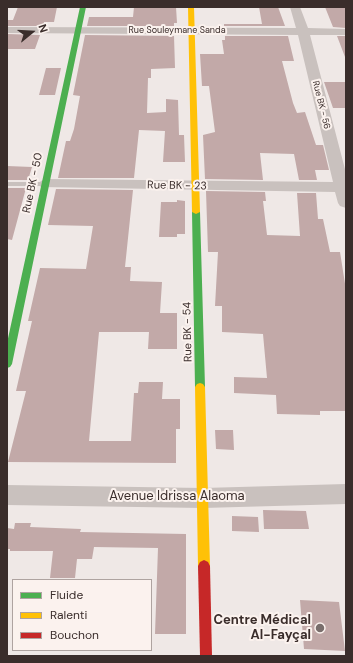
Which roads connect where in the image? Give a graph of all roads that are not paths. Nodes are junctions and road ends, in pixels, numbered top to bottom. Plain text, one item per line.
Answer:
1 (83, 7) edge
2 (191, 7) edge
3 (295, 7) edge
4 (7, 30) edge
5 (77, 30) junction
6 (192, 31) junction
7 (303, 32) junction
8 (346, 32) edge
9 (7, 184) edge
10 (46, 184) junction
11 (196, 186) junction
12 (344, 187) edge
13 (346, 203) edge
14 (7, 364) edge
15 (346, 494) edge
16 (7, 495) edge
17 (202, 498) junction
18 (206, 656) edge

1 - 5 street, Rue BK - 50
2 - 6 street, Rue BK - 54
3 - 7 street, Rue BK - 56
4 - 5 street, Rue Souleymane Sanda
5 - 6 street, Rue Souleymane Sanda
5 - 10 street, Rue BK - 50
6 - 7 street, Rue Souleymane Sanda
6 - 11 street, Rue BK - 54
7 - 8 street, Rue Souleymane Sanda
7 - 12 street, Rue BK - 56
9 - 10 lane, Rue BK - 23
10 - 11 street, Rue BK - 23
10 - 14 street, Rue BK - 50
11 - 12 street, Rue BK - 23
11 - 17 street, Rue BK - 54
12 - 13 street, Rue BK - 56
15 - 17 street, Avenue Idrissa Alaoma
16 - 17 street, Avenue Idrissa Alaoma
17 - 18 street, Rue BK - 54

